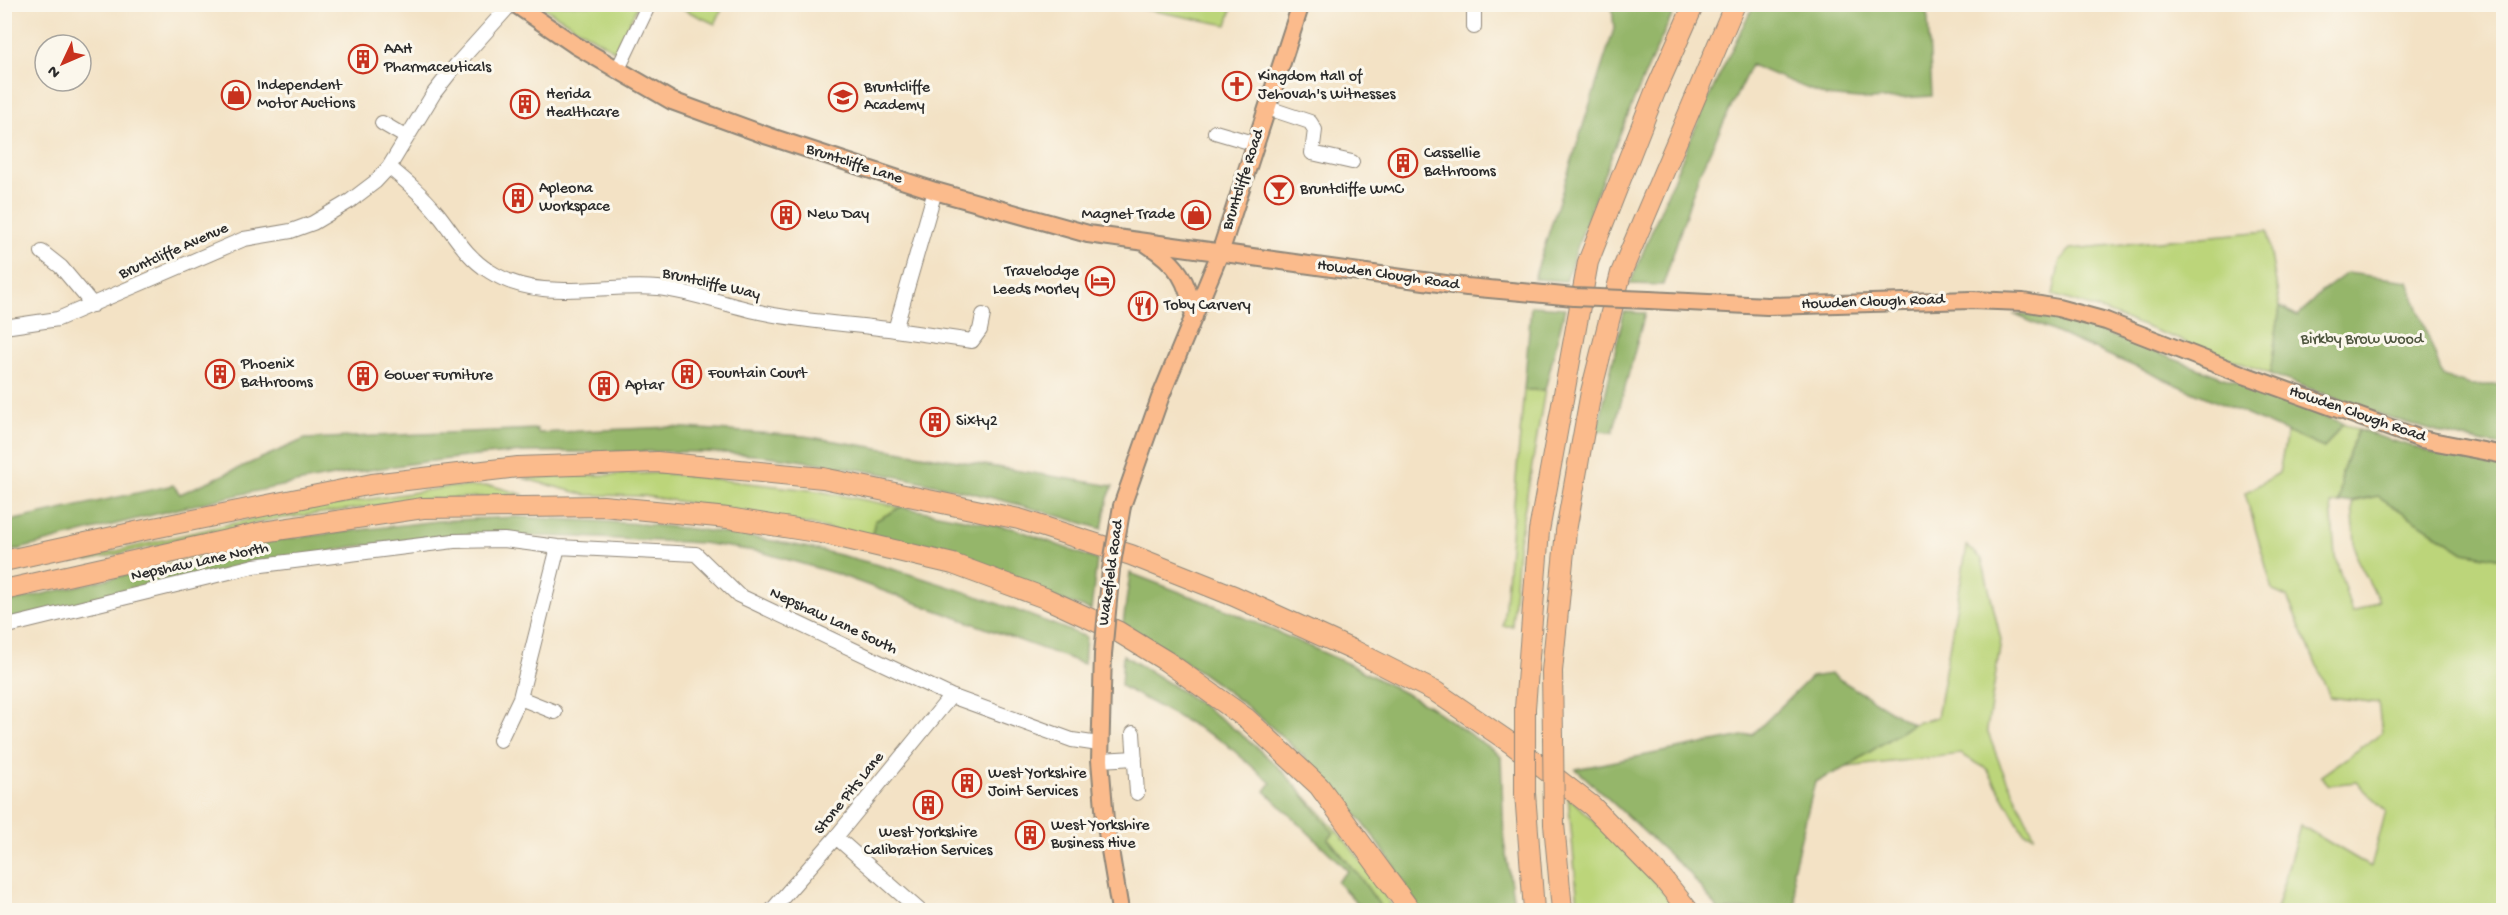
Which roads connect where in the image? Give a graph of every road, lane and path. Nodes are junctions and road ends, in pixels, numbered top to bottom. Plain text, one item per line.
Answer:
1 (513, 4) edge
2 (649, 4) edge
3 (1301, 4) edge
4 (1473, 4) edge
5 (1694, 4) edge
6 (1735, 4) edge
7 (1474, 27) dead end
8 (617, 71) junction
9 (1268, 108) junction
10 (382, 123) dead end
11 (1215, 132) dead end
12 (406, 137) junction
13 (1256, 144) junction
14 (1352, 162) dead end
15 (389, 167) junction
16 (935, 191) junction
17 (1145, 242) junction
18 (42, 252) dead end
19 (1220, 253) junction
20 (93, 305) junction
21 (983, 315) dead end
22 (1194, 318) junction
23 (4, 327) edge
24 (895, 330) junction
25 (2504, 455) edge
26 (406, 546) joint
27 (558, 547) junction
28 (4, 561) edge
29 (4, 590) edge
30 (4, 627) edge
31 (951, 696) junction
32 (520, 698) junction
33 (555, 712) dead end
34 (1133, 733) dead end
35 (500, 740) dead end
36 (1099, 752) junction
37 (1135, 758) junction
38 (1137, 793) dead end
39 (836, 837) junction
40 (1534, 908) edge
41 (772, 910) edge
42 (920, 910) edge
43 (1120, 910) edge
44 (1410, 910) edge
45 (1562, 910) edge
46 (1688, 910) edge

1 - 8 main road, Bruntcliffe Lane
1 - 12 street, Bruntcliffe Avenue
2 - 8 street
3 - 9 main road, Bruntcliffe Road
4 - 7 street
5 - 40 highway, bridge
6 - 45 highway, bridge
8 - 16 main road, Bruntcliffe Lane
9 - 13 main road, Bruntcliffe Road
9 - 14 street
10 - 12 street
11 - 13 street
12 - 15 street, Bruntcliffe Avenue
13 - 19 main road, Bruntcliffe Road
15 - 20 street, Bruntcliffe Avenue
15 - 24 street, Bruntcliffe Way
16 - 17 main road, Bruntcliffe Lane
16 - 24 street
17 - 19 main road, Bruntcliffe Lane
17 - 22 main road
18 - 20 street
19 - 22 main road, Wakefield Road
19 - 25 main road, Howden Clough Road, bridge
20 - 23 street, Bruntcliffe Avenue
21 - 24 street, Bruntcliffe Way
22 - 36 main road, Wakefield Road, bridge
26 - 27 street, Nepshaw Lane South
26 - 30 street, Nepshaw Lane North
27 - 31 street, Nepshaw Lane South
27 - 32 street
28 - 46 highway
29 - 44 highway
31 - 36 street, Nepshaw Lane South
31 - 39 street, Stone Pits Lane
32 - 33 street
32 - 35 street
34 - 37 street
36 - 37 street, Nepshaw Lane South
36 - 43 main road, Wakefield Road
37 - 38 street
39 - 41 street, Stone Pits Lane
39 - 42 street

